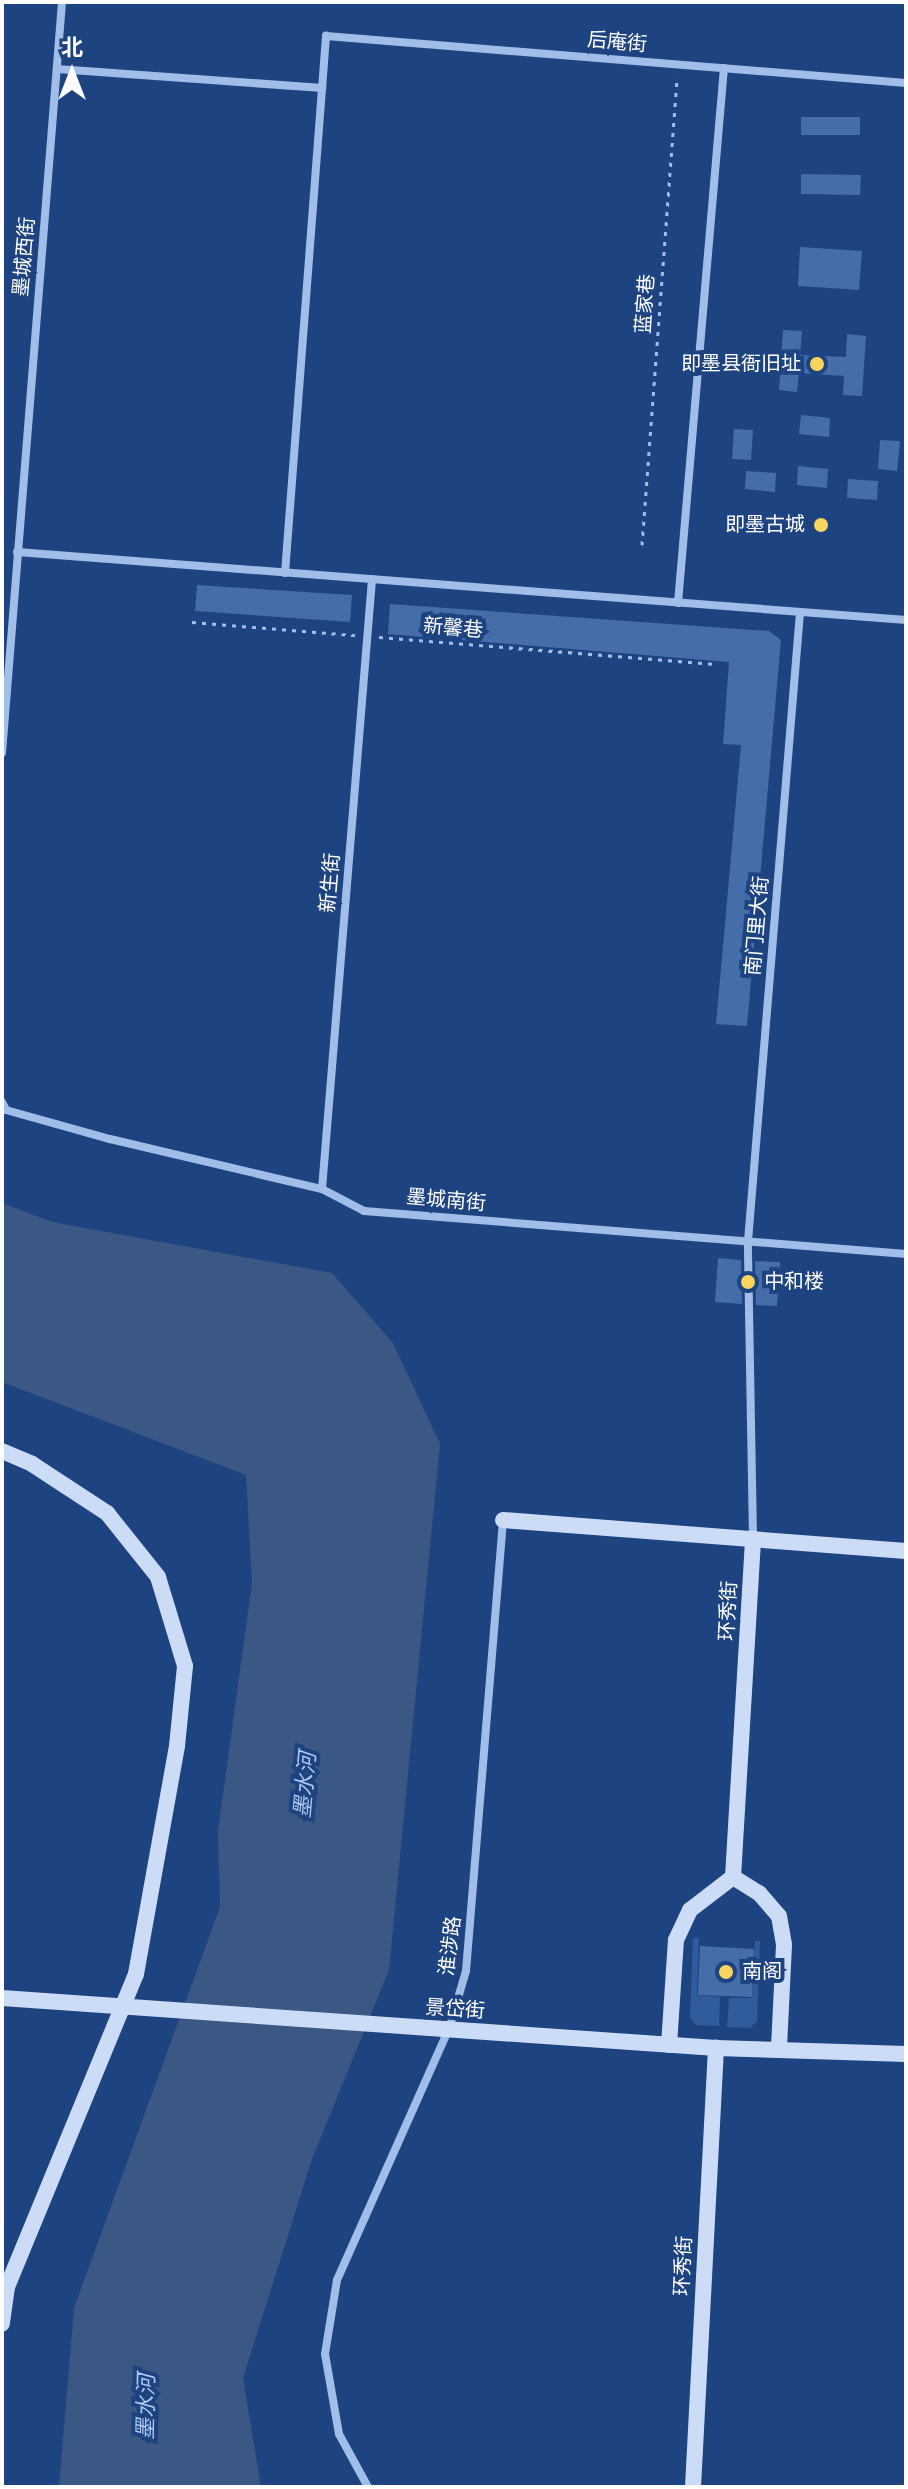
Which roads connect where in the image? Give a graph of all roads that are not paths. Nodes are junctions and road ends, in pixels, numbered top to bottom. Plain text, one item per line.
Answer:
1 (62, 2) edge
2 (724, 68) junction
3 (57, 69) junction
4 (906, 83) edge
5 (322, 88) junction
6 (17, 552) junction
7 (285, 573) junction
8 (372, 579) junction
9 (678, 603) junction
10 (800, 613) junction
11 (906, 620) edge
12 (2, 753) edge
13 (2, 1102) edge
14 (322, 1189) junction
15 (748, 1241) junction
16 (906, 1254) edge
17 (2, 1451) edge
18 (503, 1520) joint
19 (753, 1539) junction
20 (906, 1551) edge
21 (733, 1877) junction
22 (2, 1998) edge
23 (122, 2007) junction
24 (449, 2029) junction
25 (669, 2045) junction
26 (716, 2048) junction
27 (779, 2049) junction
28 (906, 2054) edge
29 (2, 2324) edge
30 (368, 2487) edge
31 (693, 2487) edge

1 - 3 street, 墨城西街
2 - 4 street, 后庵街
2 - 5 street, 后庵街
2 - 9 street
3 - 5 street
3 - 6 street, 墨城西街
5 - 7 street
6 - 7 street
6 - 12 street, 墨城西街
7 - 8 street
8 - 9 street
8 - 14 street, 新生街
9 - 10 street
10 - 11 street
10 - 15 street, 南门里大街
13 - 14 street, 墨城南街
14 - 15 street, 墨城南街
15 - 16 street, 墨城南街
15 - 19 street, 南门里大街
17 - 23 street
18 - 19 street
18 - 24 street, 淮涉路
19 - 20 street
19 - 21 street, 环秀街
21 - 25 street
21 - 27 street
22 - 23 street, 景岱街
23 - 24 street, 景岱街
23 - 29 street
24 - 25 street, 景岱街
24 - 30 street, 淮涉路
25 - 26 street, 景岱街
26 - 27 street, 景岱街
26 - 31 street, 环秀街
27 - 28 street, 景岱街

